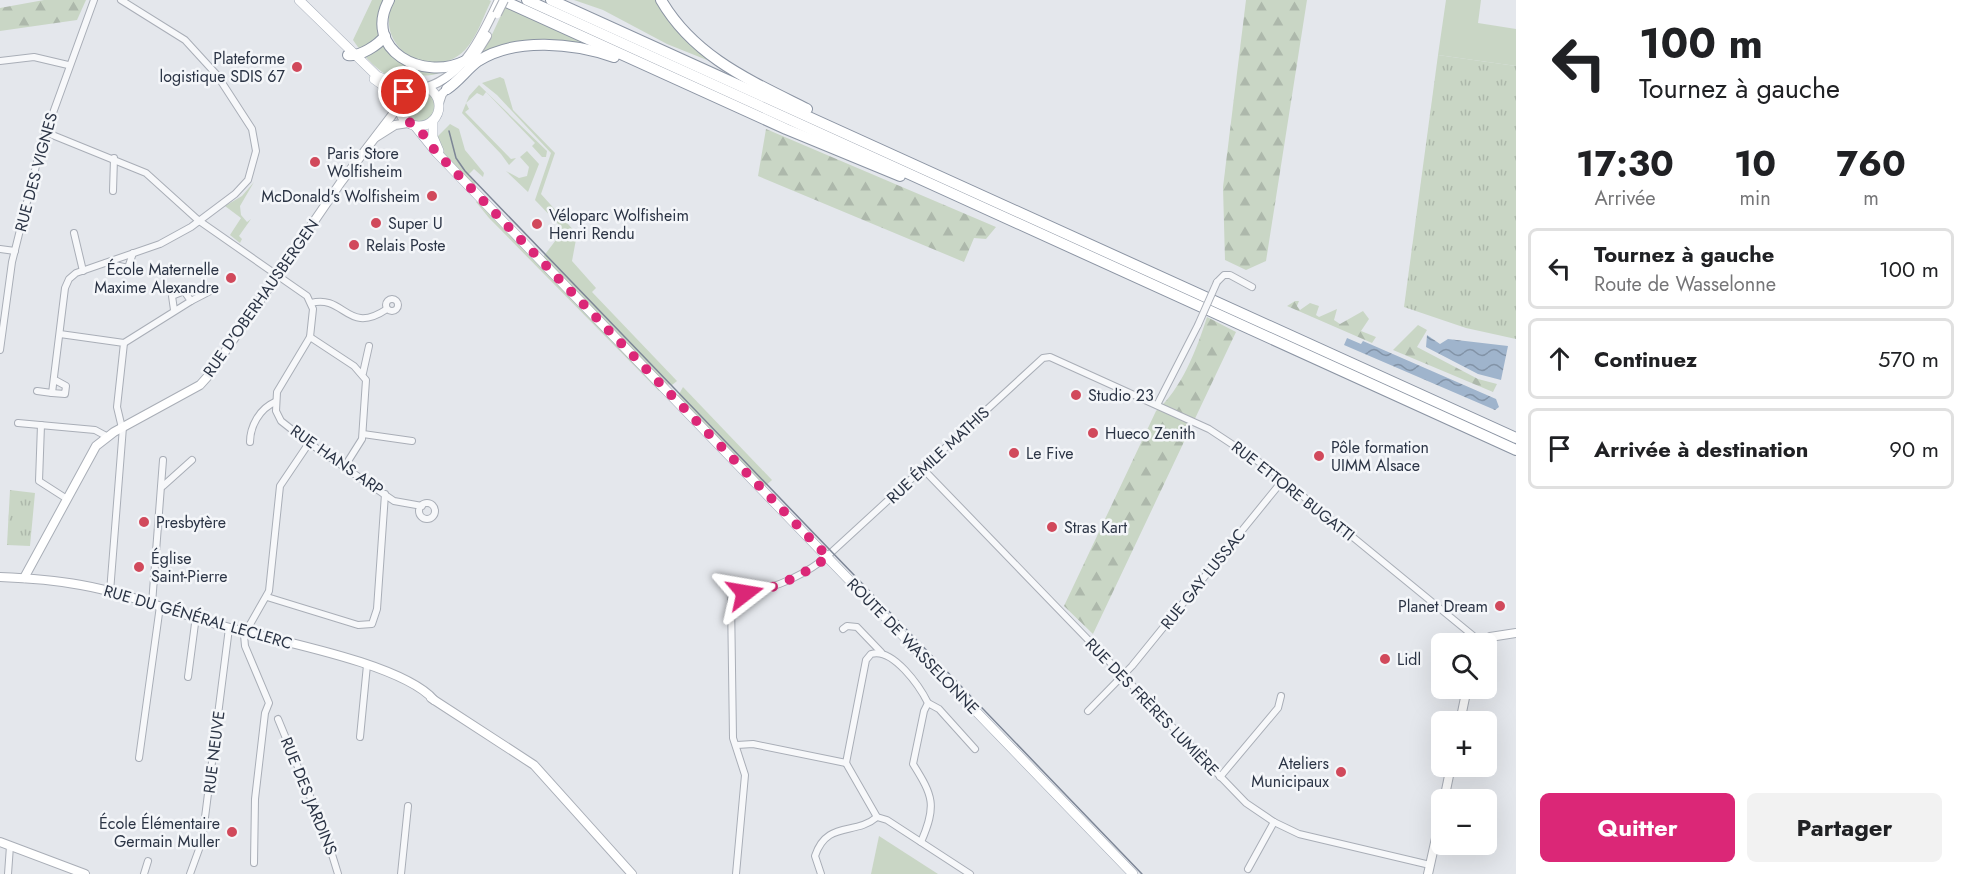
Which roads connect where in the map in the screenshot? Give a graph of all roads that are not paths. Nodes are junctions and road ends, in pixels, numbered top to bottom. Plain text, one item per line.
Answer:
1 (94, 0) edge
2 (121, 0) edge
3 (299, 0) edge
4 (389, 0) edge
5 (501, 0) edge
6 (527, 0) edge
7 (551, 0) edge
8 (663, 0) edge
9 (495, 13) junction
10 (385, 36) junction
11 (350, 52) junction
12 (490, 54) junction
13 (0, 61) edge
14 (465, 61) junction
15 (68, 65) junction
16 (473, 74) dead end
17 (428, 87) junction
18 (447, 88) junction
19 (408, 89) junction
20 (439, 103) junction
21 (399, 104) junction
22 (753, 114) junction
23 (433, 121) junction
24 (411, 125) junction
25 (45, 132) junction
26 (376, 137) junction
27 (114, 158) junction
28 (443, 159) junction
29 (923, 169) junction
30 (113, 191) dead end
31 (198, 220) junction
32 (1023, 225) junction
33 (74, 232) dead end
34 (0, 249) edge
35 (15, 251) junction
36 (133, 253) junction
37 (106, 263) junction
38 (84, 271) junction
39 (277, 275) junction
40 (1252, 287) dead end
41 (216, 288) dead end
42 (191, 301) junction
43 (311, 303) junction
44 (387, 309) dead end
45 (174, 310) junction
46 (60, 334) junction
47 (310, 337) junction
48 (124, 343) junction
49 (369, 346) dead end
50 (0, 350) edge
51 (1050, 357) joint
52 (363, 373) junction
53 (54, 380) junction
54 (1408, 389) junction
55 (36, 391) dead end
56 (52, 393) junction
57 (274, 402) junction
58 (1157, 405) junction
59 (1437, 413) junction
60 (18, 423) dead end
61 (40, 424) junction
62 (122, 427) junction
63 (1516, 432) edge
64 (363, 434) junction
65 (108, 437) junction
66 (1516, 438) edge
67 (412, 441) dead end
68 (250, 442) dead end
69 (309, 443) junction
70 (1516, 450) edge
71 (1516, 457) edge
72 (163, 460) dead end
73 (192, 460) dead end
74 (345, 466) junction
75 (924, 470) junction
76 (1283, 480) junction
77 (163, 486) junction
78 (385, 494) junction
79 (67, 499) junction
80 (422, 506) dead end
81 (828, 557) junction
82 (0, 577) edge
83 (24, 578) junction
84 (110, 592) junction
85 (267, 597) junction
86 (156, 605) junction
87 (196, 616) junction
88 (229, 628) junction
89 (843, 629) dead end
90 (245, 632) junction
91 (1470, 633) edge
92 (1516, 633) edge
93 (1497, 637) edge
94 (880, 652) junction
95 (367, 665) junction
96 (1123, 676) junction
97 (188, 677) dead end
98 (1281, 696) dead end
99 (928, 704) junction
100 (1088, 711) dead end
101 (278, 719) dead end
102 (360, 737) dead end
103 (737, 745) junction
104 (975, 749) dead end
105 (139, 758) dead end
106 (846, 762) junction
107 (1220, 777) junction
108 (408, 806) dead end
109 (878, 817) junction
110 (1274, 822) junction
111 (0, 842) edge
112 (921, 843) junction
113 (10, 846) junction
114 (148, 861) dead end
115 (254, 863) dead end
116 (1248, 869) dead end
117 (1429, 869) edge
118 (8, 874) edge
119 (85, 874) edge
120 (144, 874) edge
121 (190, 874) edge
122 (338, 874) edge
123 (401, 874) edge
124 (632, 874) edge
125 (736, 874) edge
126 (821, 874) edge
127 (970, 874) edge
128 (1133, 874) edge

1 - 15 street, RUE DES VIGNES
2 - 31 street
3 - 11 main road
4 - 10 highway
5 - 9 main road, bridge
5 - 22 highway
6 - 32 highway
7 - 29 highway
8 - 29 highway
9 - 14 main road
9 - 18 main road
10 - 11 highway
10 - 14 highway
11 - 19 main road
11 - 21 main road
12 - 16 highway
12 - 18 highway
12 - 22 highway
13 - 15 street
14 - 17 main road
15 - 25 street, RUE DES VIGNES
17 - 19 main road
17 - 20 main road
18 - 20 main road
19 - 21 main road
20 - 23 main road
21 - 24 main road
21 - 26 main road, RUE D'OBERHAUSBERGEN
22 - 32 highway
23 - 24 main road
23 - 28 main road
24 - 26 main road, RUE D'OBERHAUSBERGEN
24 - 28 main road, ROUTE DE WASSELONNE
25 - 27 street
25 - 35 street, RUE DES VIGNES
26 - 39 main road, RUE D'OBERHAUSBERGEN
27 - 30 street
27 - 31 street
28 - 81 main road, ROUTE DE WASSELONNE
29 - 54 highway
31 - 36 street
31 - 39 street
32 - 59 highway
33 - 38 street
34 - 35 street
35 - 50 street, RUE DES VIGNES
36 - 37 street
36 - 37 street
37 - 38 street
38 - 46 street
39 - 43 street
39 - 62 main road, RUE D'OBERHAUSBERGEN
40 - 58 street, bridge
41 - 42 street
42 - 45 street
42 - 45 street
43 - 44 street
43 - 47 street
45 - 48 street
46 - 48 street
46 - 53 street
47 - 52 street
47 - 57 street
48 - 62 street
49 - 52 street
51 - 58 street, RUE ETTORE BUGATTI
51 - 75 street, RUE ÉMILE MATHIS
52 - 64 street
53 - 56 street
53 - 56 street
54 - 63 highway
54 - 66 highway
55 - 56 street
57 - 68 street
57 - 69 street, RUE HANS ARP
58 - 76 street, RUE ETTORE BUGATTI
59 - 70 highway
59 - 71 highway
60 - 61 street
61 - 65 street
61 - 79 street
62 - 65 main road, RUE D'OBERHAUSBERGEN
62 - 84 street
64 - 67 street
64 - 74 street
65 - 79 main road, RUE D'OBERHAUSBERGEN
69 - 74 street, RUE HANS ARP
69 - 85 street
72 - 77 street
73 - 77 street
74 - 78 street, RUE HANS ARP
75 - 81 street, RUE ÉMILE MATHIS
75 - 96 street, RUE DES FRÈRES LUMIÈRE
76 - 91 street, RUE ETTORE BUGATTI
76 - 96 street, RUE GAY LUSSAC
77 - 86 street
78 - 80 street, RUE HANS ARP
78 - 85 street
79 - 83 main road, RUE D'OBERHAUSBERGEN
81 - 103 street, RUE ÉMILE MATHIS
81 - 128 main road, ROUTE DE WASSELONNE
82 - 83 main road, RUE DU GÉNÉRAL LECLERC
83 - 84 main road, RUE DU GÉNÉRAL LECLERC
84 - 86 main road, RUE DU GÉNÉRAL LECLERC
85 - 90 street
86 - 87 main road, RUE DU GÉNÉRAL LECLERC
86 - 105 street
87 - 88 main road, RUE DU GÉNÉRAL LECLERC
87 - 97 street
88 - 90 main road, RUE DU GÉNÉRAL LECLERC
88 - 121 street, RUE NEUVE
89 - 94 street
90 - 95 main road, RUE DU GÉNÉRAL LECLERC
90 - 115 street
92 - 93 main road
94 - 99 street
94 - 106 street
95 - 102 street
95 - 124 main road, RUE DU GÉNÉRAL LECLERC
96 - 100 street, RUE GAY LUSSAC
96 - 107 street, RUE DES FRÈRES LUMIÈRE
98 - 107 street
99 - 104 street
99 - 112 street
101 - 122 street, RUE DES JARDINS
103 - 106 street
103 - 125 street
106 - 109 street
107 - 110 street, RUE DES FRÈRES LUMIÈRE
108 - 123 street
109 - 112 street
109 - 126 street
110 - 116 street
110 - 117 street, RUE DES FRÈRES LUMIÈRE
111 - 113 main road
112 - 127 street
113 - 118 street
113 - 119 main road
114 - 120 street

